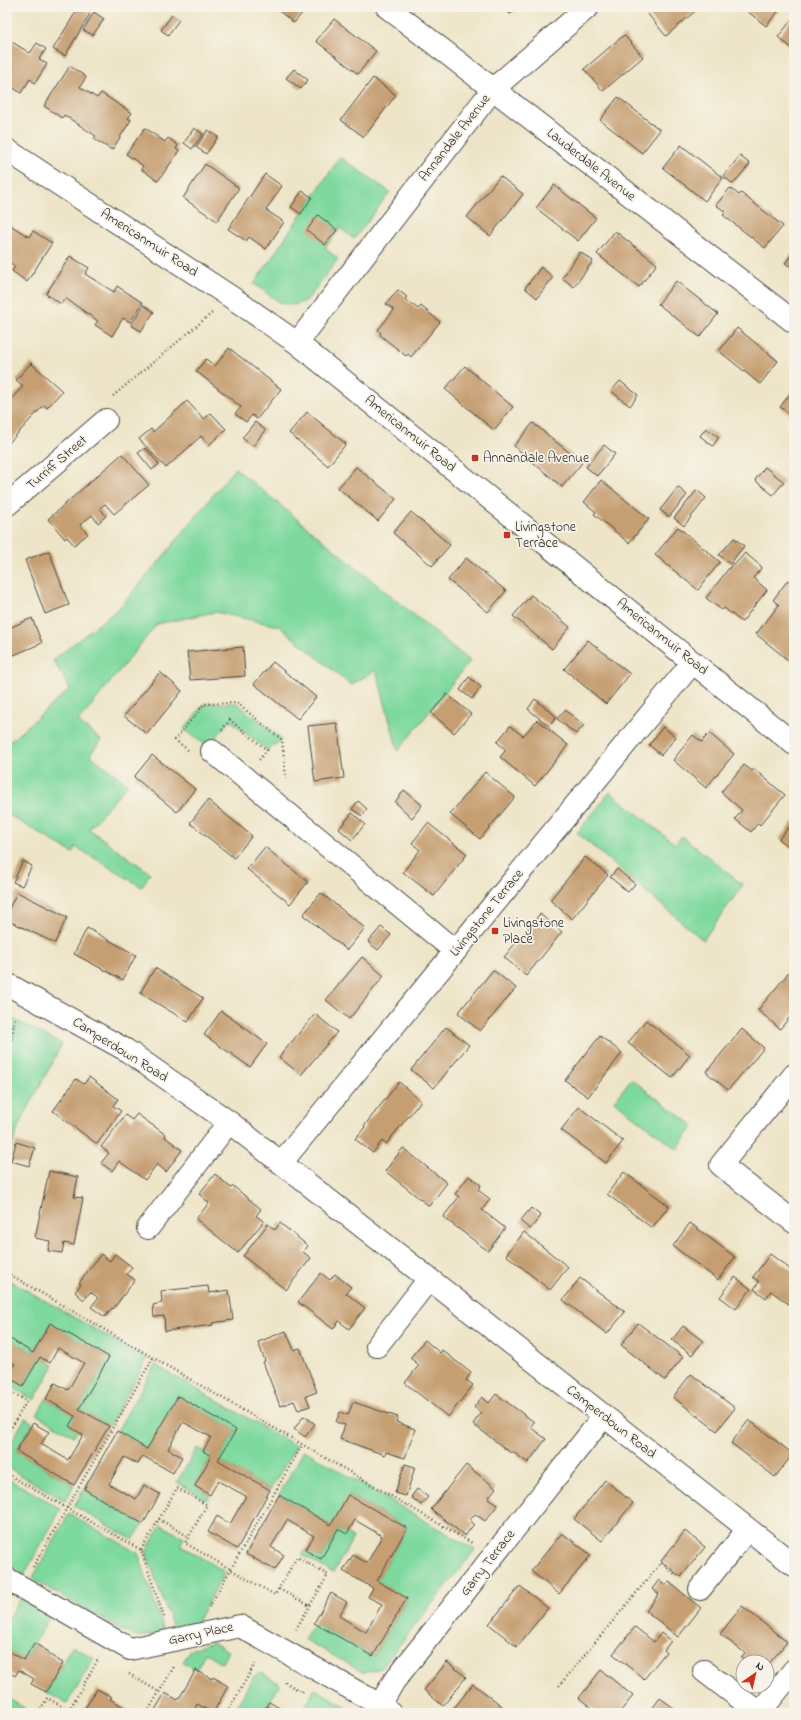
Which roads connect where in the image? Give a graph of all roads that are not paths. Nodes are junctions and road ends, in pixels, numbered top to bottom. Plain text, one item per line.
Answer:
1 (387, 7) edge
2 (588, 7) edge
3 (493, 89) junction
4 (7, 150) edge
5 (794, 322) edge
6 (297, 343) junction
7 (106, 420) road end
8 (7, 505) edge
9 (693, 662) junction
10 (794, 744) edge
11 (212, 751) dead end
12 (455, 951) junction
13 (13, 987) edge
14 (794, 1075) edge
15 (228, 1122) junction
16 (281, 1163) junction
17 (794, 1222) edge
18 (148, 1228) dead end
19 (429, 1279) junction
20 (377, 1346) dead end
21 (604, 1416) junction
22 (748, 1529) junction
23 (794, 1565) edge
24 (14, 1583) edge
25 (700, 1589) road end
26 (794, 1670) edge
27 (704, 1671) dead end
28 (383, 1710) edge
29 (759, 1713) edge

1 - 3 street, Lauderdale Avenue
2 - 3 street, Annandale Avenue
3 - 5 street, Lauderdale Avenue
3 - 6 street, Annandale Avenue
4 - 6 street, Americanmuir Road
6 - 9 street, Americanmuir Road
7 - 8 street, Turriff Street
9 - 10 street, Americanmuir Road
9 - 12 street, Livingstone Terrace
11 - 12 street
12 - 16 street, Livingstone Terrace
13 - 15 street, Camperdown Road
14 - 17 street
15 - 16 street, Camperdown Road
15 - 18 street
16 - 19 street, Camperdown Road
19 - 20 street
19 - 21 street, Camperdown Road
21 - 22 street, Camperdown Road
21 - 28 street, Garry Terrace
22 - 23 street, Camperdown Road
22 - 25 street
24 - 28 street, Garry Place
26 - 29 street
27 - 29 street

